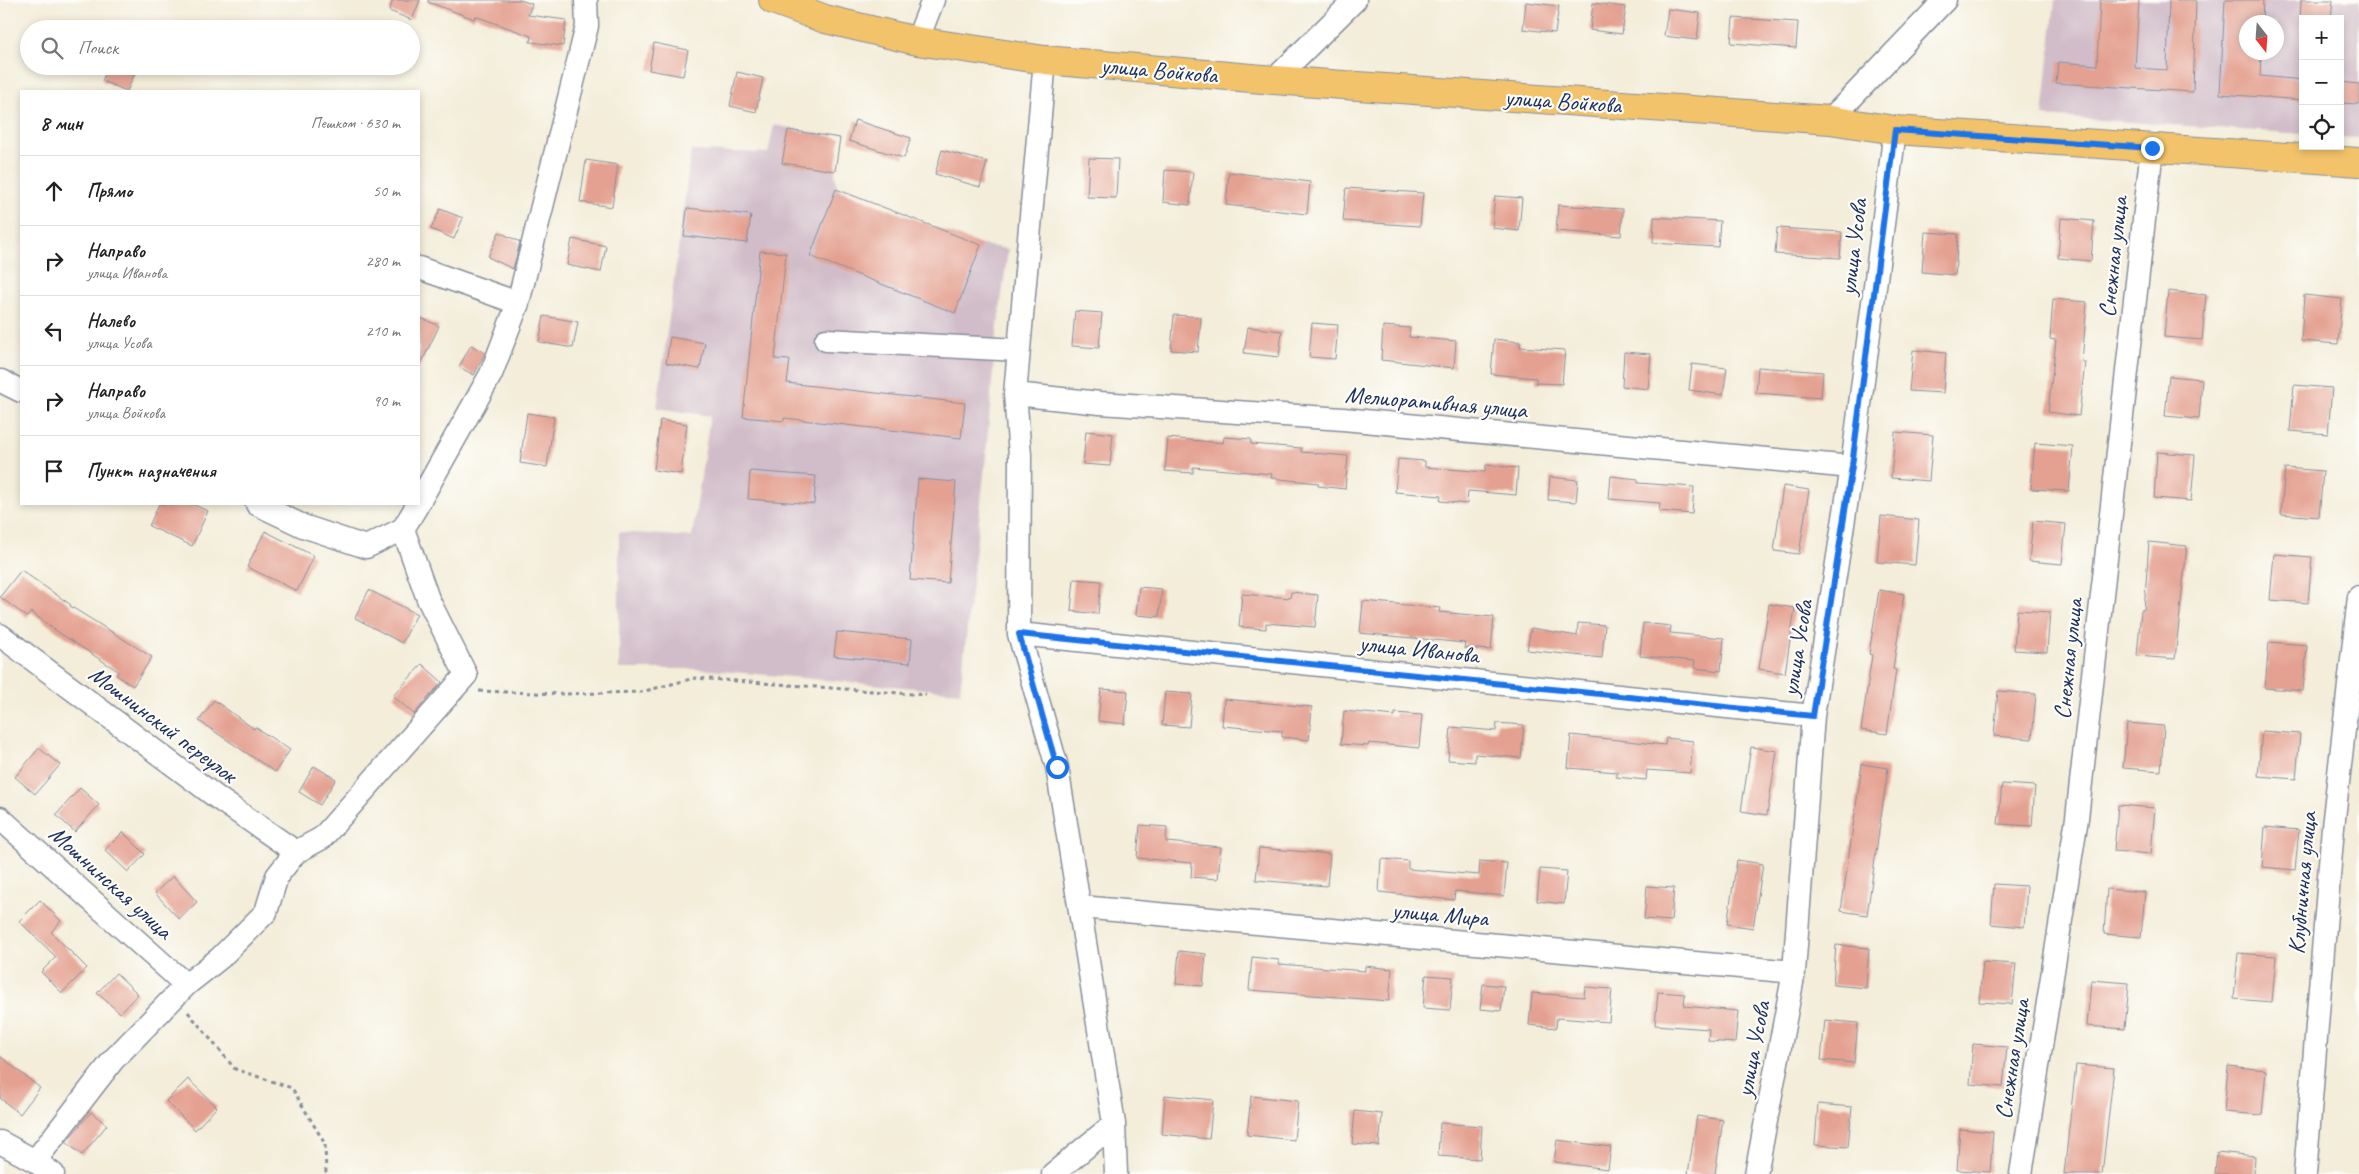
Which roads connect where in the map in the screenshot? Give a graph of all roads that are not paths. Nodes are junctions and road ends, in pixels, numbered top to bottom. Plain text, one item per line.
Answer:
1 (586, 0) edge
2 (773, 0) edge
3 (933, 0) edge
4 (1355, 0) edge
5 (1945, 0) edge
6 (917, 40) junction
7 (1045, 60) junction
8 (1274, 80) junction
9 (1830, 120) junction
10 (1895, 130) junction
11 (2152, 148) junction
12 (2359, 162) edge
13 (420, 268) edge
14 (518, 303) junction
15 (826, 340) dead end
16 (1019, 350) junction
17 (0, 381) edge
18 (20, 391) edge
19 (1015, 394) junction
20 (1852, 466) junction
21 (420, 499) edge
22 (259, 505) edge
23 (417, 505) edge
24 (403, 529) junction
25 (2359, 597) edge
26 (1019, 634) junction
27 (0, 635) edge
28 (1813, 716) junction
29 (0, 818) edge
30 (296, 852) junction
31 (1081, 907) junction
32 (1794, 972) junction
33 (180, 991) junction
34 (1114, 1124) junction
35 (1, 1144) edge
36 (44, 1168) edge
37 (1053, 1174) edge
38 (1116, 1174) edge
39 (1756, 1174) edge
40 (2021, 1174) edge
41 (2305, 1174) edge

1 - 14 street
2 - 6 main road, улица Войкова
3 - 6 street
4 - 8 street
5 - 9 street
6 - 7 main road, улица Войкова
7 - 8 main road, улица Войкова
7 - 16 street
8 - 9 main road, улица Войкова
9 - 10 main road, улица Войкова
10 - 11 main road, улица Войкова
10 - 20 street, улица Усова
11 - 12 main road, улица Войкова
11 - 40 street, Снежная улица
13 - 14 street
14 - 21 street
15 - 16 street
16 - 19 street
17 - 18 street
19 - 20 street, Мелиоративная улица
19 - 26 street
20 - 28 street, улица Усова
22 - 24 street
23 - 24 street
24 - 30 street
25 - 41 street, Клубничная улица
26 - 28 street, улица Иванова
26 - 31 street
27 - 30 street, Мошнинский переулок
28 - 32 street, улица Усова
29 - 33 street, Мошнинская улица
30 - 33 street
31 - 32 street, улица Мира
31 - 34 street
32 - 39 street, улица Усова
33 - 36 street
34 - 37 street
34 - 38 street
35 - 36 street

